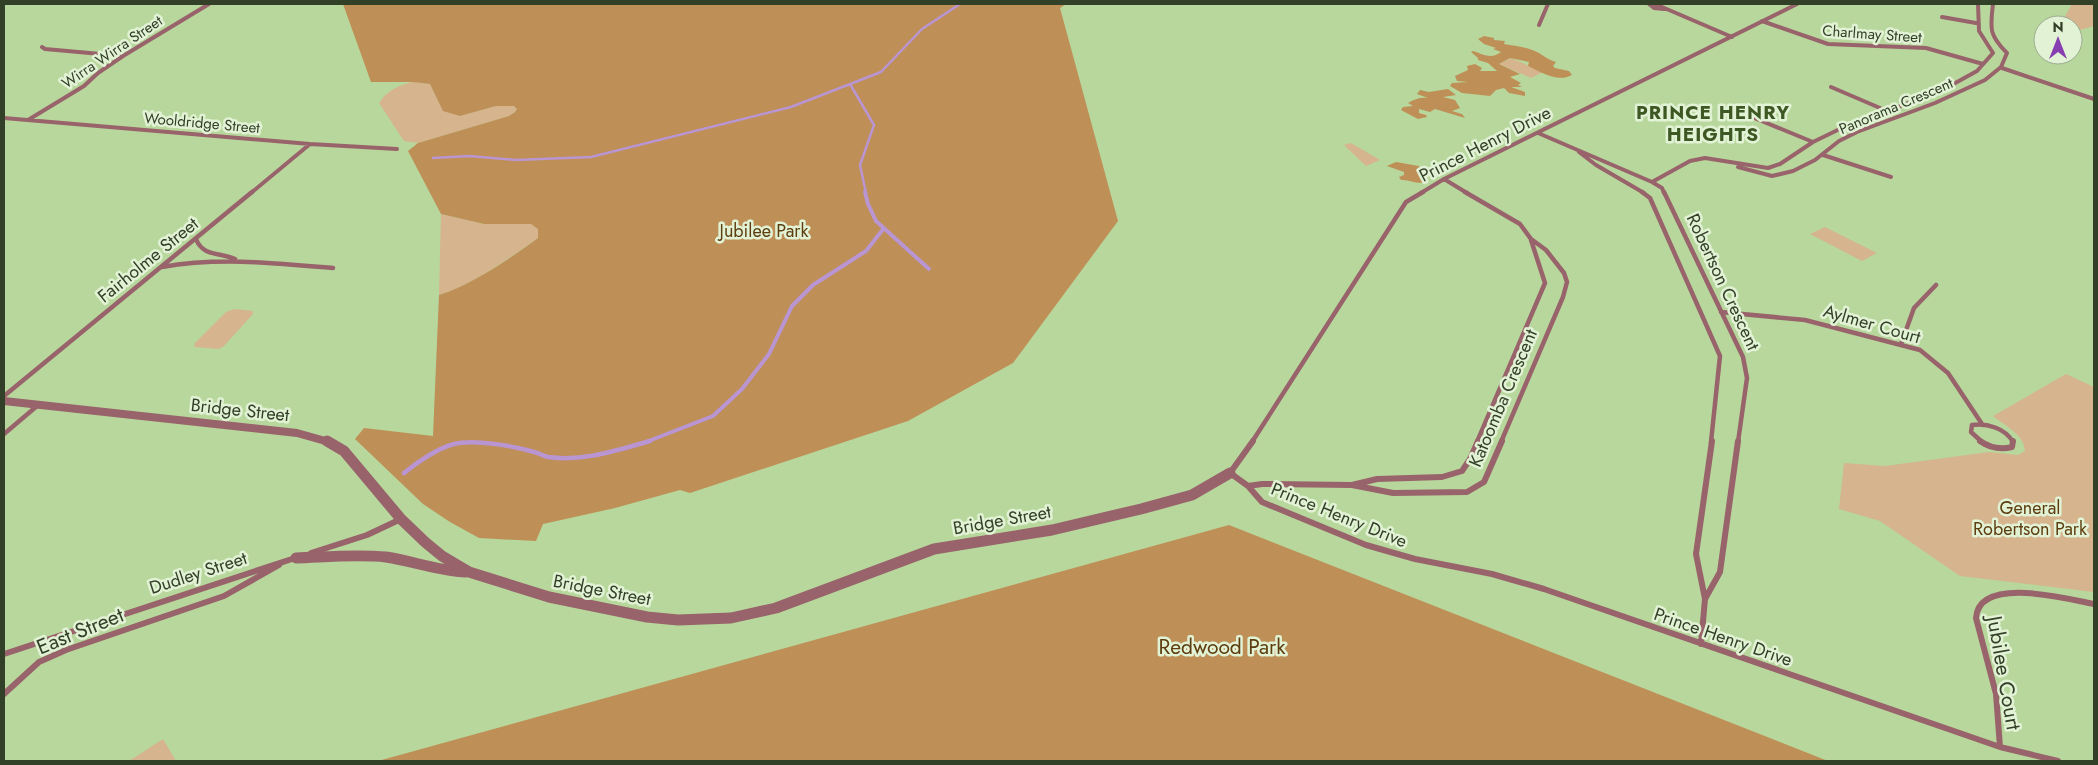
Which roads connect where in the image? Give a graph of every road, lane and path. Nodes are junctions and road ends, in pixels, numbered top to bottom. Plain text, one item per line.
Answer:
1 (209, 4) edge
2 (1548, 4) edge
3 (1649, 4) edge
4 (1655, 4) edge
5 (1798, 4) edge
6 (1978, 4) edge
7 (1993, 4) edge
8 (1664, 9) junction
9 (1942, 16) dead end
10 (1762, 21) junction
11 (1976, 23) junction
12 (1539, 25) dead end
13 (1732, 37) junction
14 (42, 47) dead end
15 (123, 56) junction
16 (1983, 64) junction
17 (2002, 68) junction
18 (1831, 87) dead end
19 (2094, 99) edge
20 (1887, 111) junction
21 (1752, 117) dead end
22 (4, 118) edge
23 (28, 120) junction
24 (1538, 133) junction
25 (1813, 142) junction
26 (310, 144) junction
27 (398, 149) dead end
28 (1577, 150) junction
29 (1823, 155) junction
30 (1731, 163) junction
31 (1891, 177) dead end
32 (1444, 179) junction
33 (1652, 182) junction
34 (196, 239) junction
35 (1531, 239) junction
36 (235, 259) junction
37 (161, 267) junction
38 (333, 268) dead end
39 (1936, 285) dead end
40 (1722, 312) junction
41 (1901, 344) junction
42 (4, 396) edge
43 (4, 401) edge
44 (38, 406) junction
45 (1982, 424) junction
46 (4, 434) edge
47 (1230, 473) junction
48 (1352, 485) junction
49 (1248, 486) junction
50 (401, 519) junction
51 (291, 559) junction
52 (469, 572) junction
53 (1705, 599) junction
54 (2094, 604) edge
55 (1701, 644) junction
56 (4, 654) edge
57 (4, 694) edge
58 (2000, 747) junction
59 (2058, 761) edge

1 - 15 street, Wirra Wirra Street
2 - 12 street
3 - 8 street
4 - 8 street
5 - 10 street, Prince Henry Drive
6 - 11 street
7 - 17 street
8 - 13 street
9 - 11 street
10 - 13 street, Prince Henry Drive
10 - 16 street, Charlmay Street
11 - 16 street
13 - 24 street, Prince Henry Drive
14 - 15 street
15 - 23 street, Wirra Wirra Street
16 - 20 street, Panorama Crescent
17 - 19 street
17 - 29 street, Panorama Crescent
18 - 20 street
20 - 25 street, Panorama Crescent
21 - 25 street
22 - 23 street, Wooldridge Street
23 - 26 street, Wooldridge Street
24 - 28 street, Robertson Crescent
24 - 32 street, Prince Henry Drive
25 - 30 street, Panorama Crescent
26 - 27 street, Wooldridge Street
26 - 34 street, Fairholme Street
28 - 33 street, Robertson Crescent
28 - 53 street, Robertson Crescent
29 - 30 street, Panorama Crescent
29 - 31 street
30 - 33 street, Panorama Crescent
32 - 35 street, Katoomba Crescent
32 - 47 street, Prince Henry Drive
33 - 40 street, Robertson Crescent
34 - 36 street
34 - 37 street, Fairholme Street
35 - 48 street, Katoomba Crescent
35 - 48 street, Katoomba Crescent
36 - 37 street
36 - 38 street
37 - 42 street, Fairholme Street
39 - 41 street
40 - 41 street, Aylmer Court
40 - 53 street, Robertson Crescent
41 - 45 street, Aylmer Court
43 - 44 street, Bridge Street
44 - 46 street
44 - 50 street, Bridge Street
45 - 45 street
47 - 49 street, Prince Henry Drive
47 - 52 street, Bridge Street
48 - 49 street, Katoomba Crescent
49 - 55 street, Prince Henry Drive
50 - 51 street, Dudley Street
50 - 52 street, Bridge Street
51 - 52 street
51 - 56 street, Dudley Street
51 - 57 street, East Street
53 - 55 street, Robertson Crescent
54 - 58 street, Jubilee Court
55 - 58 street, Prince Henry Drive
58 - 59 street, Prince Henry Drive

